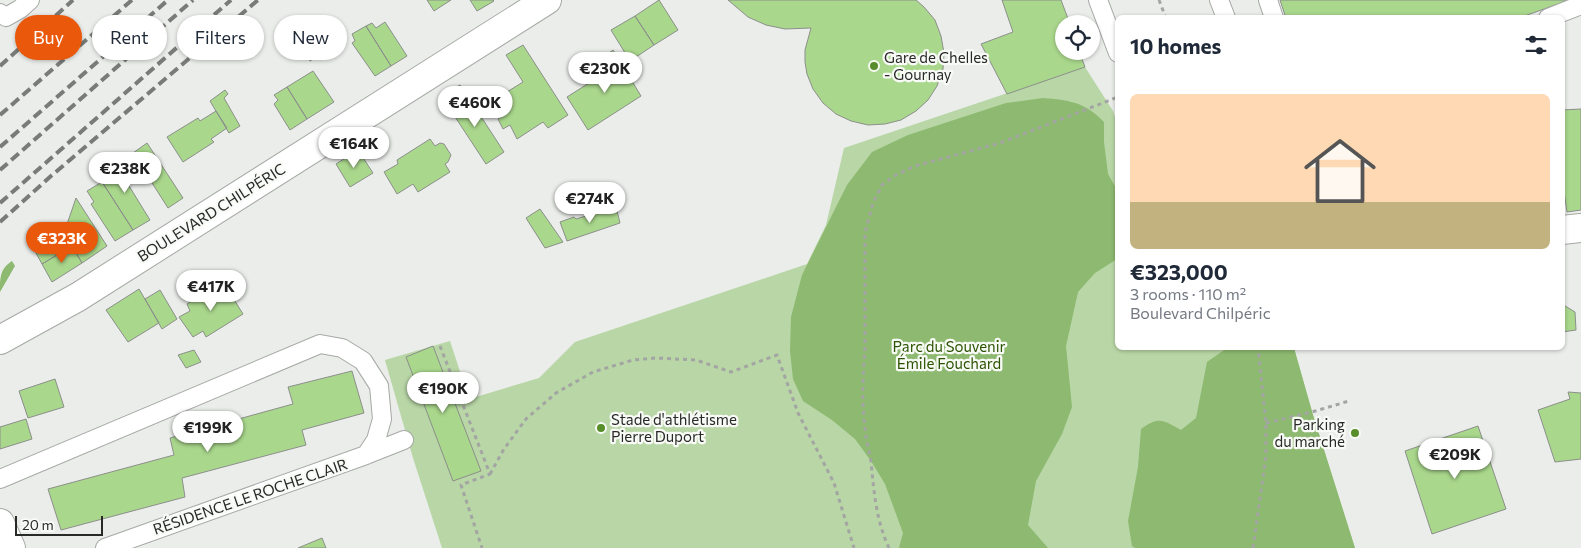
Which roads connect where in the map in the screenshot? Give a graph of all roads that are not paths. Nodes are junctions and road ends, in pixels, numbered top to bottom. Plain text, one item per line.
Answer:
1 (30, 0) edge
2 (547, 0) edge
3 (1098, 0) edge
4 (1219, 0) edge
5 (1268, 0) edge
6 (1581, 6) edge
7 (0, 12) edge
8 (1225, 15) edge
9 (1273, 15) edge
10 (1556, 15) edge
11 (1115, 46) edge
12 (1581, 228) edge
13 (1565, 230) edge
14 (0, 340) edge
15 (404, 440) dead end
16 (366, 455) junction
17 (0, 479) edge
18 (0, 523) edge
19 (10, 548) edge
20 (105, 548) edge

1 - 7 lane
2 - 14 street, BOULEVARD CHILPÉRIC
3 - 11 lane
4 - 8 lane
5 - 9 lane
6 - 10 lane
12 - 13 street
15 - 16 lane, RÉSIDENCE LE ROCHE CLAIR
16 - 17 lane, RÉSIDENCE LE ROCHE CLAIR
16 - 20 lane, RÉSIDENCE LE ROCHE CLAIR
18 - 19 street

